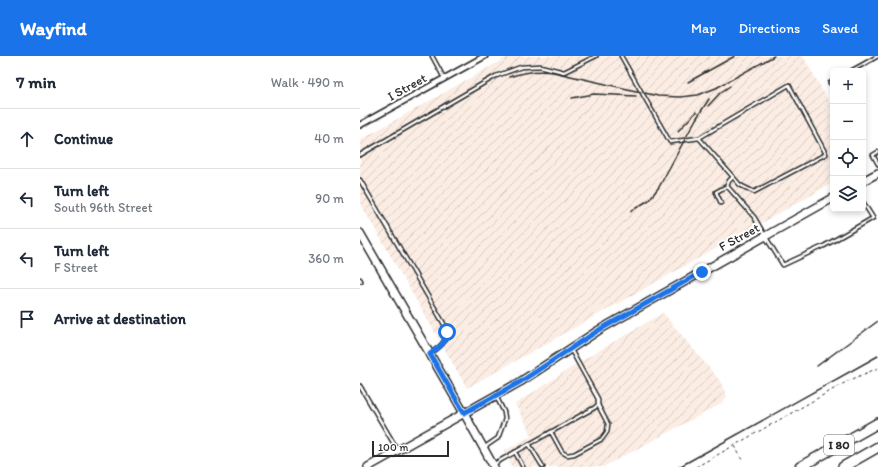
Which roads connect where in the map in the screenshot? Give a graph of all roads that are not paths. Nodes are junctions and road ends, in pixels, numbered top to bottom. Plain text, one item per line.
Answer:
1 (432, 56) edge
2 (485, 56) edge
3 (596, 56) edge
4 (621, 56) edge
5 (878, 56) edge
6 (856, 68) edge
7 (444, 78) junction
8 (360, 125) edge
9 (699, 138) junction
10 (878, 152) edge
11 (360, 155) edge
12 (878, 164) edge
13 (878, 173) edge
14 (733, 177) junction
15 (866, 179) edge
16 (360, 180) edge
17 (727, 186) junction
18 (830, 200) edge
19 (721, 203) dead end
20 (866, 207) edge
21 (361, 236) edge
22 (764, 236) junction
23 (570, 348) junction
24 (430, 354) junction
25 (360, 386) edge
26 (496, 396) junction
27 (598, 405) junction
28 (464, 413) junction
29 (878, 423) edge
30 (551, 432) junction
31 (530, 444) junction
32 (484, 448) junction
33 (878, 448) edge
34 (398, 450) junction
35 (515, 452) junction
36 (493, 466) edge
37 (368, 467) edge
38 (524, 467) edge
39 (543, 467) edge
40 (800, 467) edge
41 (843, 467) edge

1 - 7 lane
2 - 7 street, I Street
3 - 11 lane
4 - 9 lane
5 - 6 lane
7 - 8 street, I Street
9 - 14 lane
9 - 14 lane
10 - 12 lane
13 - 15 street
14 - 17 lane
16 - 24 lane
17 - 19 lane
17 - 22 lane
18 - 22 street, F Street
20 - 22 lane
21 - 24 street
22 - 23 street, F Street
23 - 26 street, F Street
23 - 27 lane
24 - 28 street
25 - 34 lane
26 - 28 street, F Street
26 - 32 lane
27 - 30 lane
27 - 30 lane
28 - 32 street
28 - 34 street, F Street
29 - 40 highway, I 80
30 - 31 lane
31 - 35 lane
31 - 39 lane
32 - 36 street
33 - 41 highway, I 80
34 - 37 street, F Street
35 - 36 lane
35 - 38 lane

